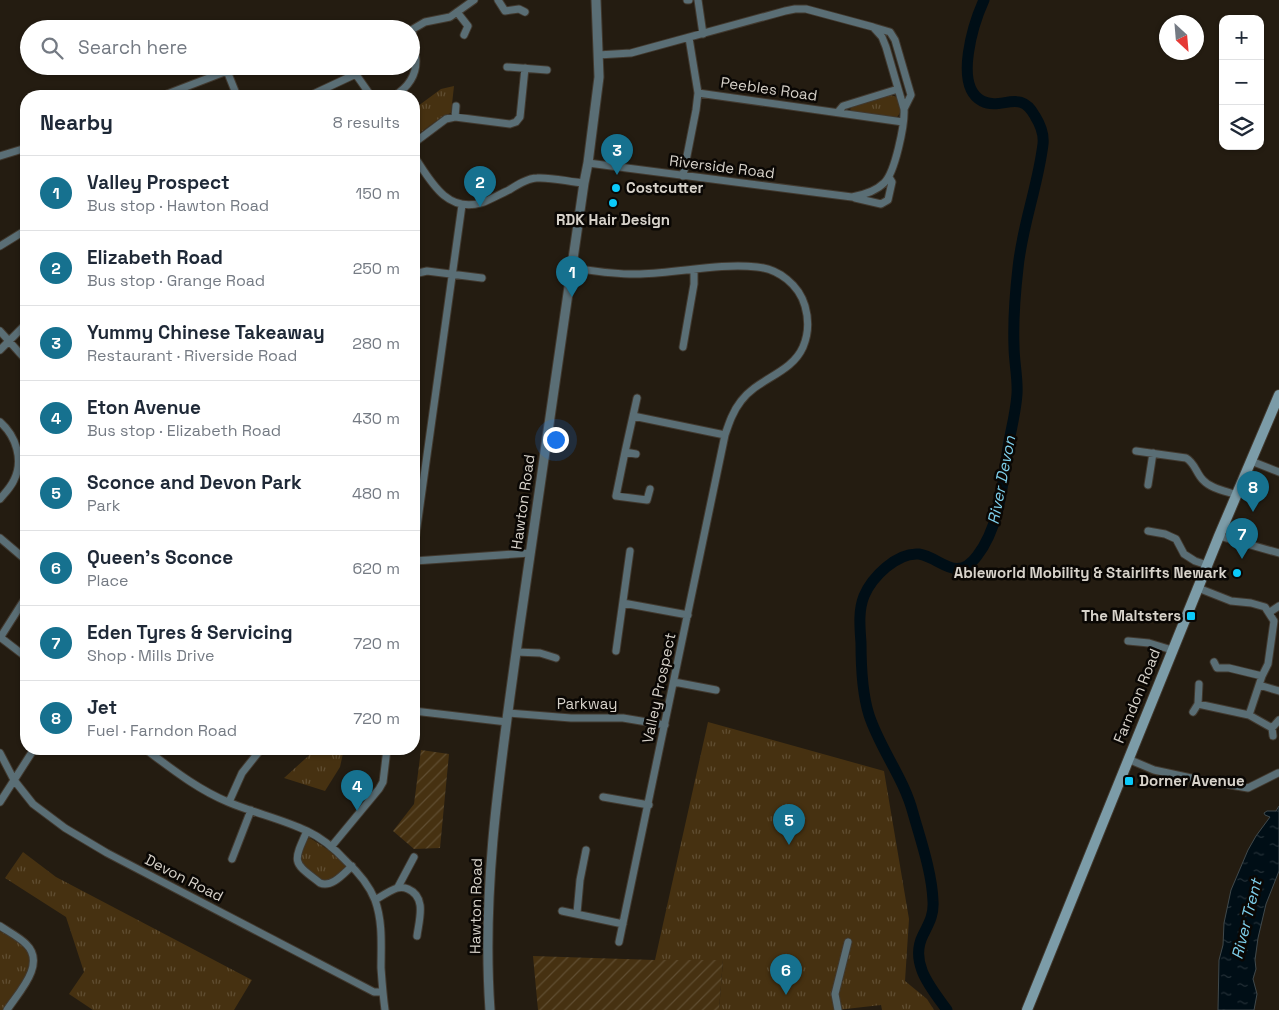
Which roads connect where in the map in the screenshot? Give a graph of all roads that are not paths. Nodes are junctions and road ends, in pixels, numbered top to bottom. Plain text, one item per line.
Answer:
1 (474, 0) edge
2 (498, 0) edge
3 (596, 0) edge
4 (698, 0) edge
5 (521, 8) dead end
6 (457, 12) junction
7 (420, 24) edge
8 (873, 27) junction
9 (703, 34) junction
10 (464, 35) dead end
11 (689, 38) junction
12 (598, 55) junction
13 (507, 67) dead end
14 (524, 68) junction
15 (547, 70) dead end
16 (217, 75) edge
17 (229, 75) edge
18 (354, 75) edge
19 (357, 75) edge
20 (413, 75) edge
21 (898, 89) junction
22 (178, 90) edge
23 (235, 90) edge
24 (322, 90) edge
25 (367, 90) edge
26 (403, 90) edge
27 (698, 93) junction
28 (456, 106) dead end
29 (904, 108) junction
30 (838, 112) junction
31 (455, 117) junction
32 (903, 122) junction
33 (420, 138) edge
34 (20, 150) edge
35 (0, 156) edge
36 (588, 163) junction
37 (420, 165) edge
38 (683, 176) junction
39 (889, 177) junction
40 (584, 183) junction
41 (852, 197) junction
42 (462, 205) junction
43 (20, 234) edge
44 (0, 246) edge
45 (572, 268) junction
46 (694, 270) junction
47 (420, 273) edge
48 (451, 273) junction
49 (482, 278) dead end
50 (20, 330) edge
51 (0, 331) edge
52 (8, 342) junction
53 (683, 347) dead end
54 (0, 350) edge
55 (20, 354) edge
56 (1279, 396) edge
57 (637, 398) dead end
58 (633, 416) junction
59 (0, 422) edge
60 (725, 435) junction
61 (1136, 451) dead end
62 (625, 452) junction
63 (1153, 453) junction
64 (636, 454) dead end
65 (1251, 461) junction
66 (1279, 472) edge
67 (1148, 485) dead end
68 (650, 490) dead end
69 (1237, 495) junction
70 (0, 500) edge
71 (420, 503) edge
72 (1148, 531) dead end
73 (1219, 536) junction
74 (0, 538) edge
75 (630, 551) dead end
76 (530, 553) junction
77 (1279, 553) edge
78 (20, 555) edge
79 (420, 561) edge
80 (1207, 565) junction
81 (1198, 588) junction
82 (623, 603) junction
83 (20, 606) edge
84 (1279, 606) edge
85 (1270, 612) junction
86 (688, 615) junction
87 (0, 638) edge
88 (1128, 641) dead end
89 (1172, 650) junction
90 (616, 651) dead end
91 (516, 652) junction
92 (20, 653) edge
93 (556, 658) dead end
94 (1216, 668) dead end
95 (1262, 676) junction
96 (674, 682) junction
97 (1199, 684) dead end
98 (1259, 685) junction
99 (716, 690) dead end
100 (1279, 691) edge
101 (1198, 704) junction
102 (420, 711) edge
103 (1193, 712) dead end
104 (1249, 715) junction
105 (508, 717) junction
106 (1278, 720) edge
107 (665, 725) junction
108 (0, 753) edge
109 (30, 755) edge
110 (153, 755) edge
111 (256, 755) edge
112 (386, 755) edge
113 (1128, 759) junction
114 (1278, 773) dead end
115 (14, 780) junction
116 (603, 797) dead end
117 (0, 802) edge
118 (229, 802) junction
119 (648, 805) junction
120 (251, 810) junction
121 (307, 831) junction
122 (331, 847) junction
123 (586, 850) dead end
124 (414, 856) dead end
125 (232, 859) dead end
126 (352, 866) junction
127 (398, 888) junction
128 (375, 900) junction
129 (562, 911) dead end
130 (577, 913) junction
131 (623, 924) junction
132 (0, 926) edge
133 (417, 936) dead end
134 (619, 942) dead end
135 (848, 942) dead end
136 (382, 992) junction
137 (8, 1009) edge
138 (385, 1010) edge
139 (490, 1010) edge
140 (838, 1010) edge
141 (1027, 1010) edge

1 - 6 street
2 - 5 street
3 - 12 street, Hawton Road
4 - 9 street
6 - 7 street
6 - 10 street
8 - 9 street, Riverside Road
8 - 21 street, Riverside Road
8 - 29 street, Riverside Road
9 - 11 street, Riverside Road
11 - 12 street, Riverside Road
11 - 27 street
12 - 36 street, Hawton Road
13 - 14 street
14 - 15 street
14 - 31 street
16 - 22 street
17 - 23 street
18 - 24 street
19 - 25 street
20 - 26 street
21 - 29 street, Riverside Road
21 - 30 street
27 - 30 street, Peebles Road
27 - 38 street
28 - 31 street
29 - 32 street, Riverside Road
30 - 32 street, Peebles Road
31 - 33 street
32 - 39 street, Riverside Road
34 - 35 street
36 - 38 street, Riverside Road
36 - 40 street, Hawton Road
37 - 42 street
38 - 41 street, Riverside Road
39 - 41 street, Riverside Road
39 - 41 street, Riverside Road
40 - 42 street
40 - 45 street, Hawton Road
42 - 48 street
43 - 44 street
45 - 46 street, Valley Prospect
45 - 76 street, Hawton Road
46 - 53 street
46 - 60 street, Valley Prospect
47 - 48 street
48 - 49 street
48 - 71 street
50 - 52 street
51 - 52 street
52 - 54 street
52 - 55 street
56 - 65 main road, Farndon Road
57 - 58 street
58 - 60 street
58 - 62 street
59 - 70 street
60 - 86 street, Valley Prospect
61 - 63 street
62 - 64 street
62 - 68 street
63 - 67 street
63 - 69 street
65 - 66 street
65 - 69 main road, Farndon Road
69 - 73 main road, Farndon Road
72 - 80 street
73 - 77 street
73 - 80 main road, Farndon Road
74 - 78 street
75 - 82 street
76 - 79 street
76 - 91 street, Hawton Road
80 - 81 main road, Farndon Road
81 - 85 street
81 - 89 main road, Farndon Road
82 - 86 street
82 - 90 street
83 - 87 street
84 - 85 street
85 - 95 street
86 - 96 street, Valley Prospect
87 - 92 street
88 - 89 street
89 - 113 main road, Farndon Road
91 - 93 street
91 - 105 street, Hawton Road
94 - 95 street
95 - 98 street
96 - 99 street
96 - 107 street, Valley Prospect
97 - 101 street
98 - 100 street
98 - 104 street
101 - 103 street
101 - 104 street
102 - 105 street, Parkway
104 - 106 street
105 - 107 street, Parkway
105 - 139 street, Hawton Road
107 - 119 street, Valley Prospect
108 - 115 street, Devon Road
109 - 115 street
110 - 118 street
111 - 118 street
112 - 122 street
113 - 114 street
113 - 141 main road, Farndon Road
115 - 117 street
115 - 136 street, Devon Road
116 - 119 street
118 - 120 street
119 - 131 street, Valley Prospect
120 - 121 street
120 - 125 street
121 - 122 street
121 - 126 street
122 - 126 street
123 - 130 street
124 - 127 street
126 - 128 street
127 - 128 street
127 - 133 street
128 - 136 street
129 - 130 street
130 - 131 street
131 - 134 street, Valley Prospect
132 - 137 street
135 - 140 street
136 - 138 street

